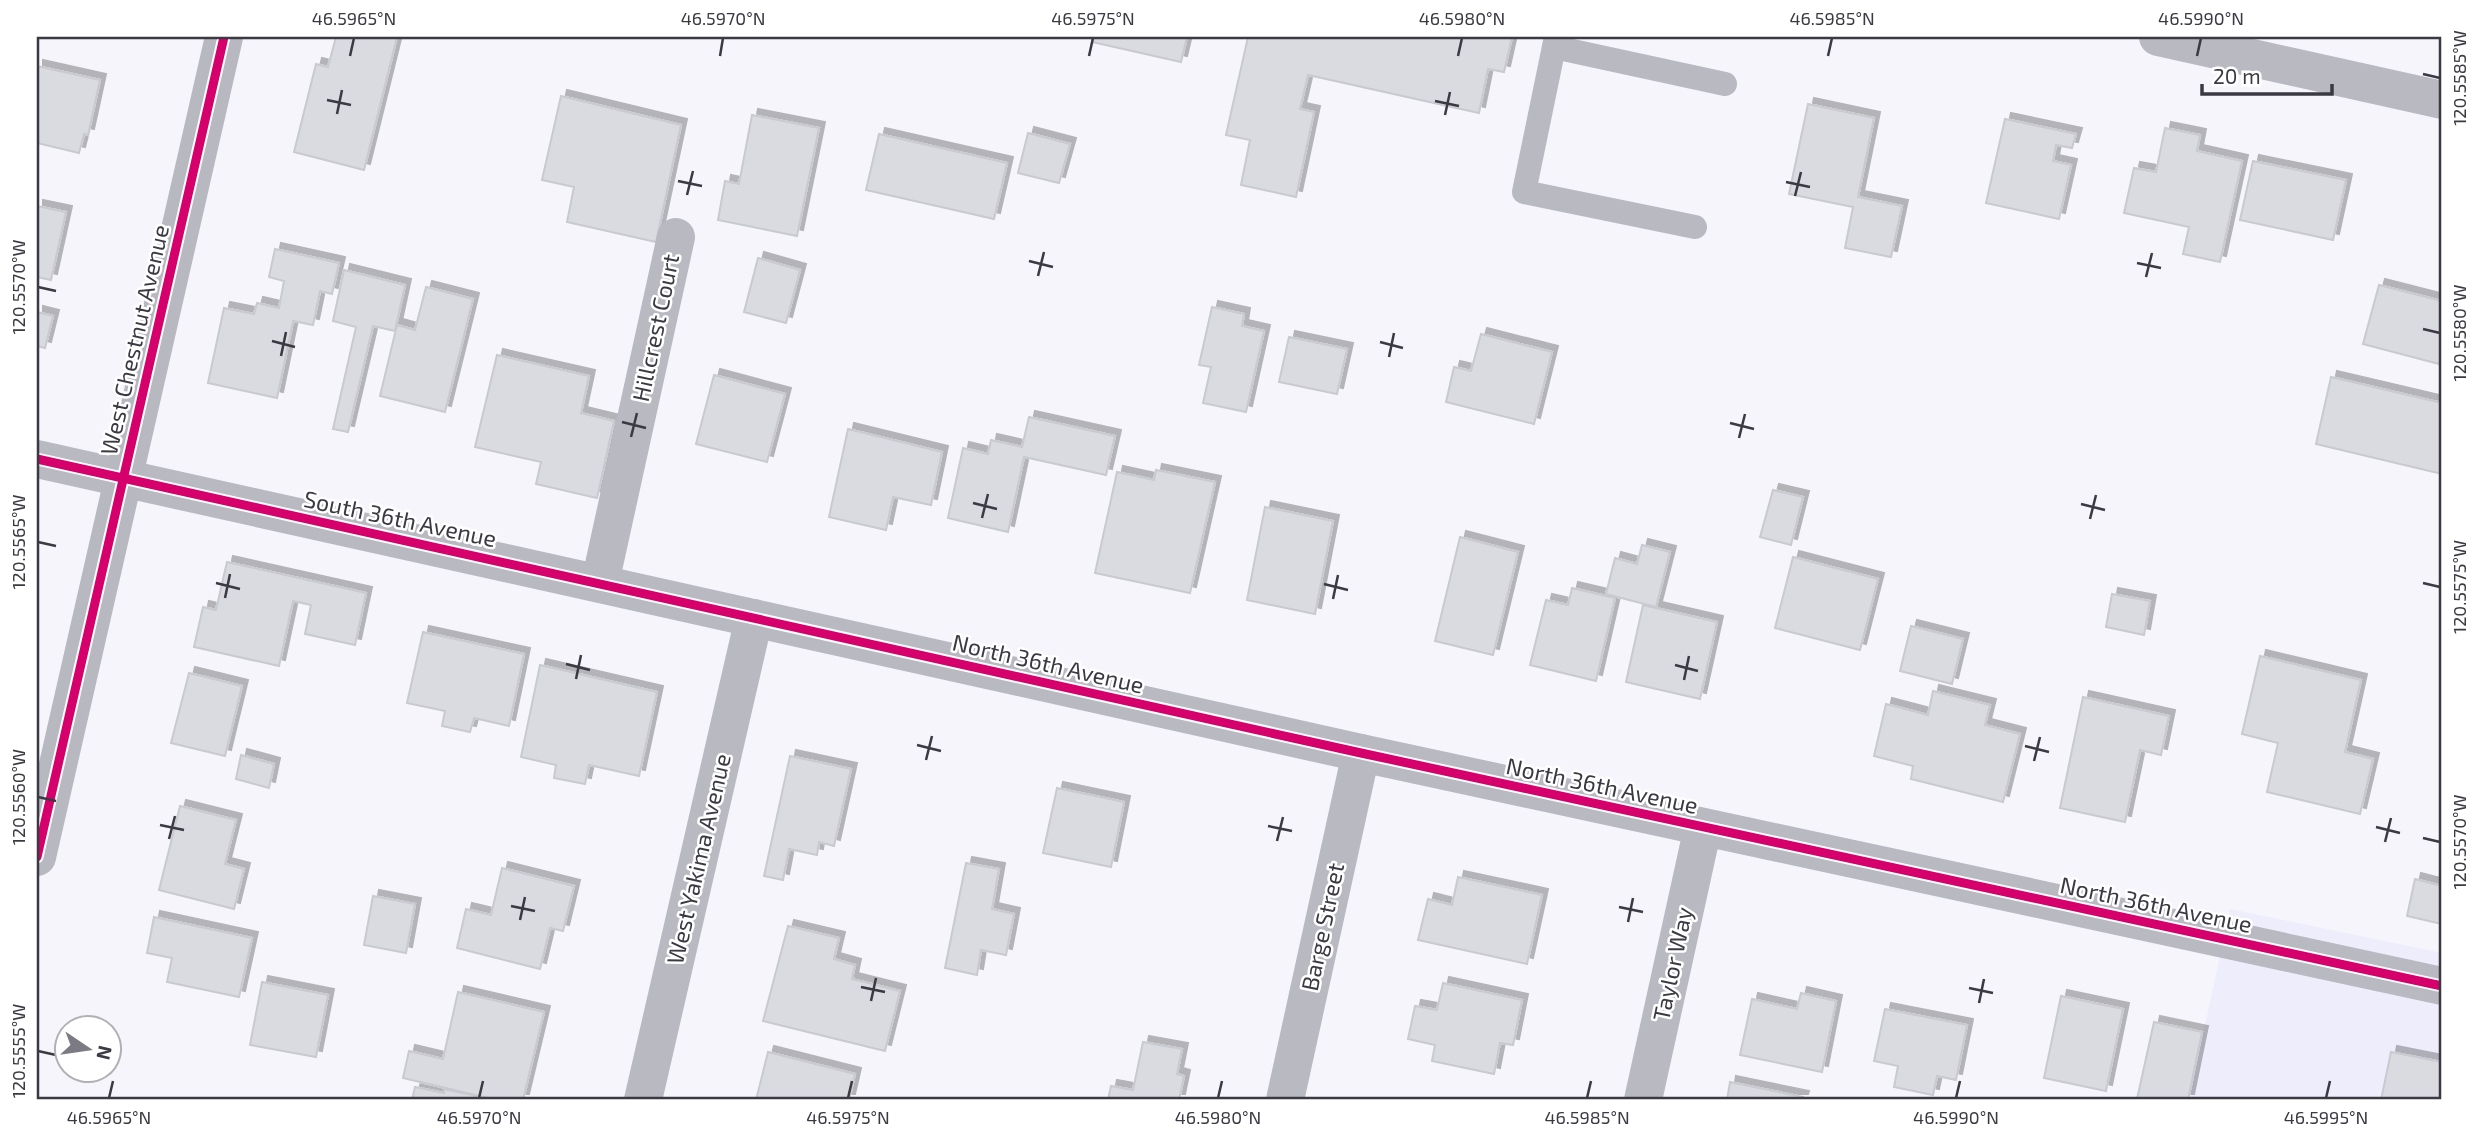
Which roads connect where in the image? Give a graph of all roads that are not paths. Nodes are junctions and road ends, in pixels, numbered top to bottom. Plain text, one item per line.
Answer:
1 (224, 37) edge
2 (2158, 37) edge
3 (1555, 42) edge
4 (1725, 84) dead end
5 (2442, 100) edge
6 (1695, 227) dead end
7 (676, 237) dead end
8 (37, 459) edge
9 (123, 478) junction
10 (600, 583) junction
11 (754, 618) junction
12 (1361, 753) junction
13 (1703, 827) junction
14 (37, 857) edge
15 (2442, 986) edge
16 (643, 1100) edge
17 (1285, 1100) edge
18 (1643, 1100) edge

1 - 9 street, West Chestnut Avenue
2 - 5 street
3 - 4 lane
3 - 6 lane
7 - 10 street, Hillcrest Court
8 - 9 street, South 36th Avenue
9 - 10 street, South 36th Avenue
9 - 14 street, West Chestnut Avenue
10 - 11 street, South 36th Avenue
11 - 12 street, North 36th Avenue
11 - 16 street, West Yakima Avenue
12 - 13 street, North 36th Avenue
12 - 17 street, Barge Street
13 - 15 street, North 36th Avenue
13 - 18 street, Taylor Way

